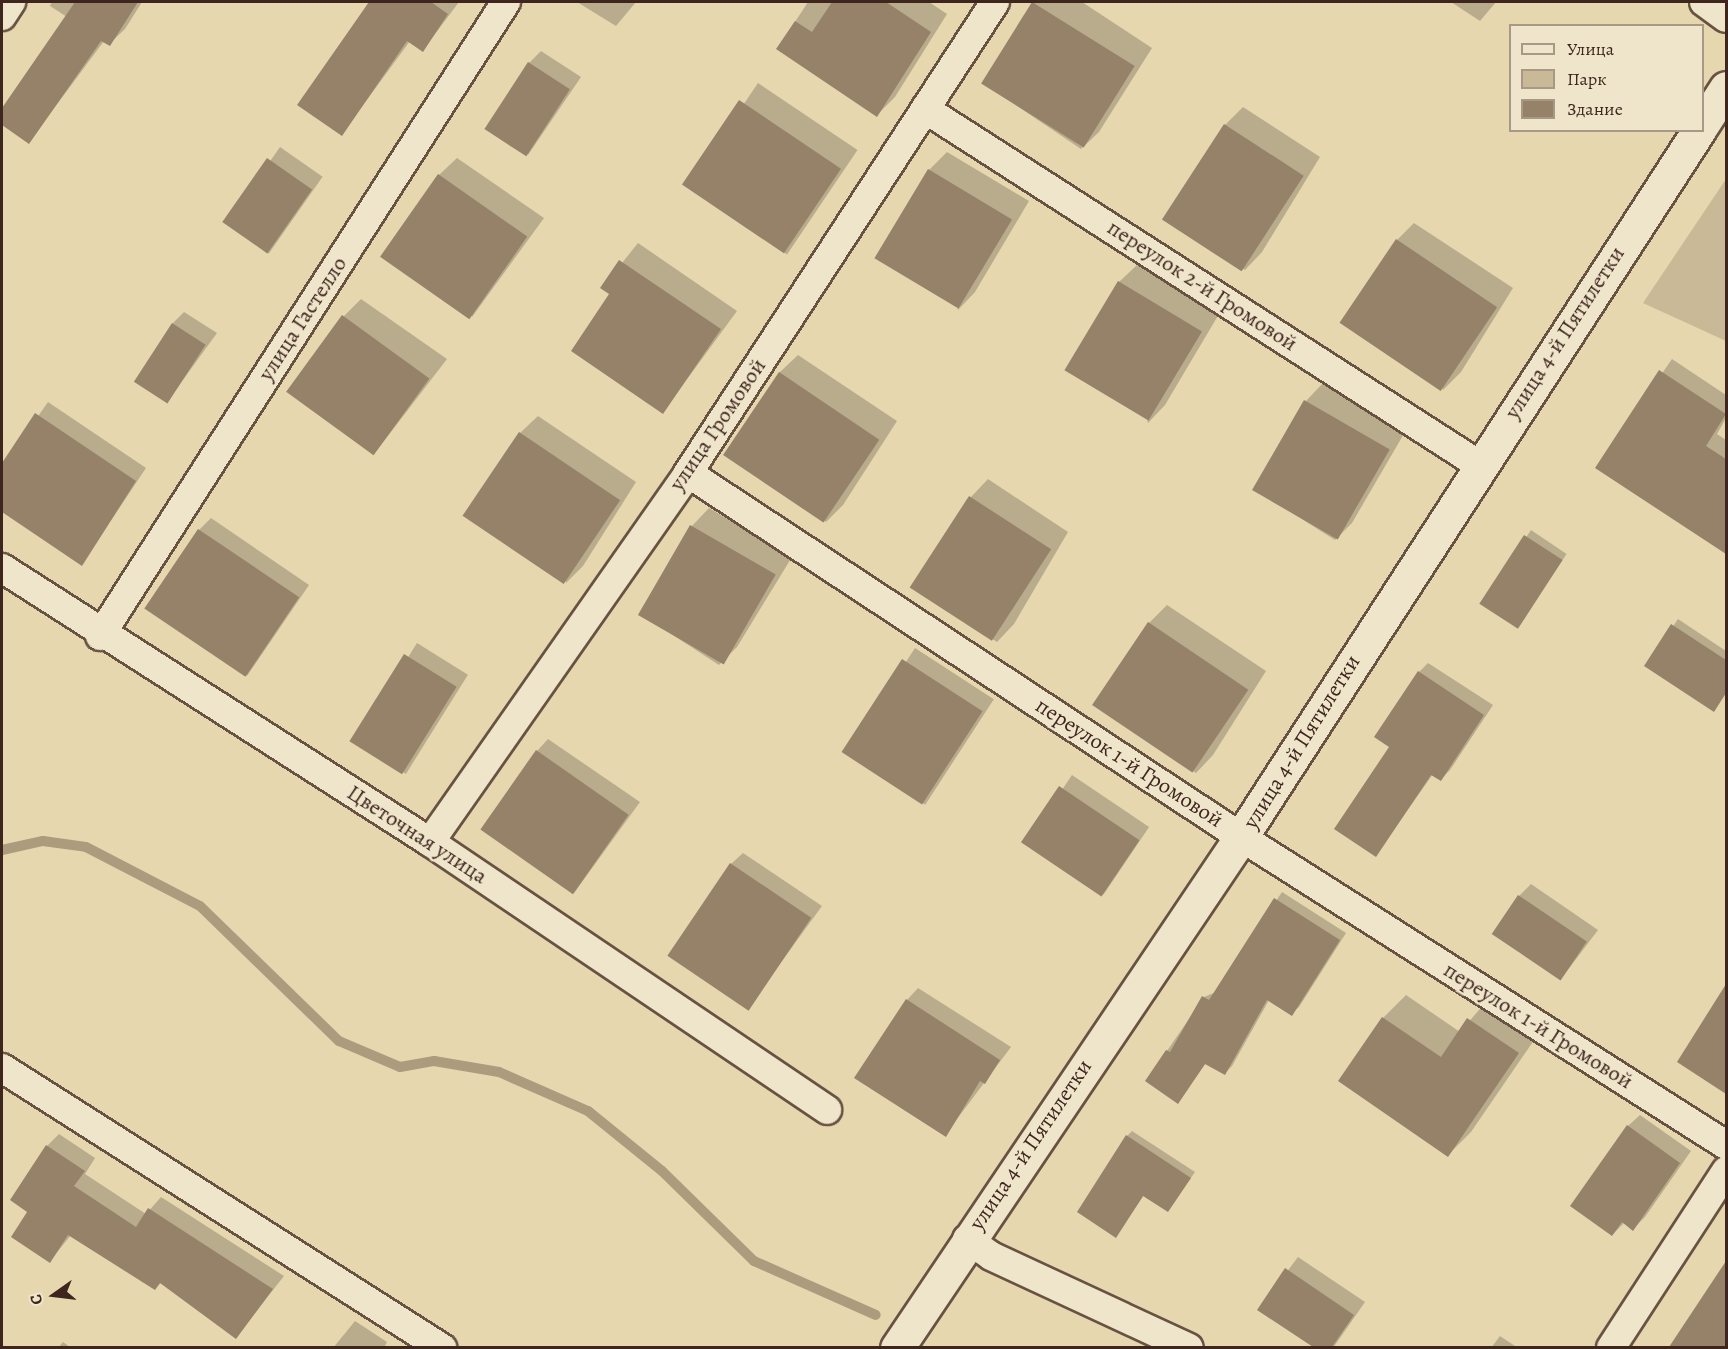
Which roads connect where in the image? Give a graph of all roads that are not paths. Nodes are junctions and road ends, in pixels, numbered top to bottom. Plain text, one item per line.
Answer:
1 (11, 2) edge
2 (506, 2) edge
3 (995, 2) edge
4 (1704, 2) edge
5 (2, 15) edge
6 (1726, 18) edge
7 (1726, 88) edge
8 (925, 109) junction
9 (1704, 122) edge
10 (1698, 132) edge
11 (1479, 464) junction
12 (688, 473) junction
13 (2, 568) edge
14 (100, 636) junction
15 (1241, 837) junction
16 (430, 842) junction
17 (2, 1068) edge
18 (827, 1110) dead end
19 (1726, 1145) edge
20 (1726, 1171) edge
21 (967, 1239) junction
22 (438, 1346) edge
23 (897, 1347) edge
24 (1189, 1347) edge
25 (1611, 1347) edge

1 - 5 street
2 - 14 street, улица Гастелло
3 - 8 street, улица Громовой
4 - 6 street
7 - 9 street
8 - 11 street, переулок 2-й Громовой
8 - 12 street, улица Громовой
10 - 11 street, улица 4-й Пятилетки
11 - 15 street, улица 4-й Пятилетки
12 - 15 street, переулок 1-й Громовой
12 - 16 street, улица Громовой
13 - 14 street, Цветочная улица
14 - 16 street, Цветочная улица
15 - 19 street, переулок 1-й Громовой
15 - 21 street, улица 4-й Пятилетки
16 - 18 street, Цветочная улица
17 - 22 street
20 - 25 street
21 - 23 street, улица 4-й Пятилетки
21 - 24 street

